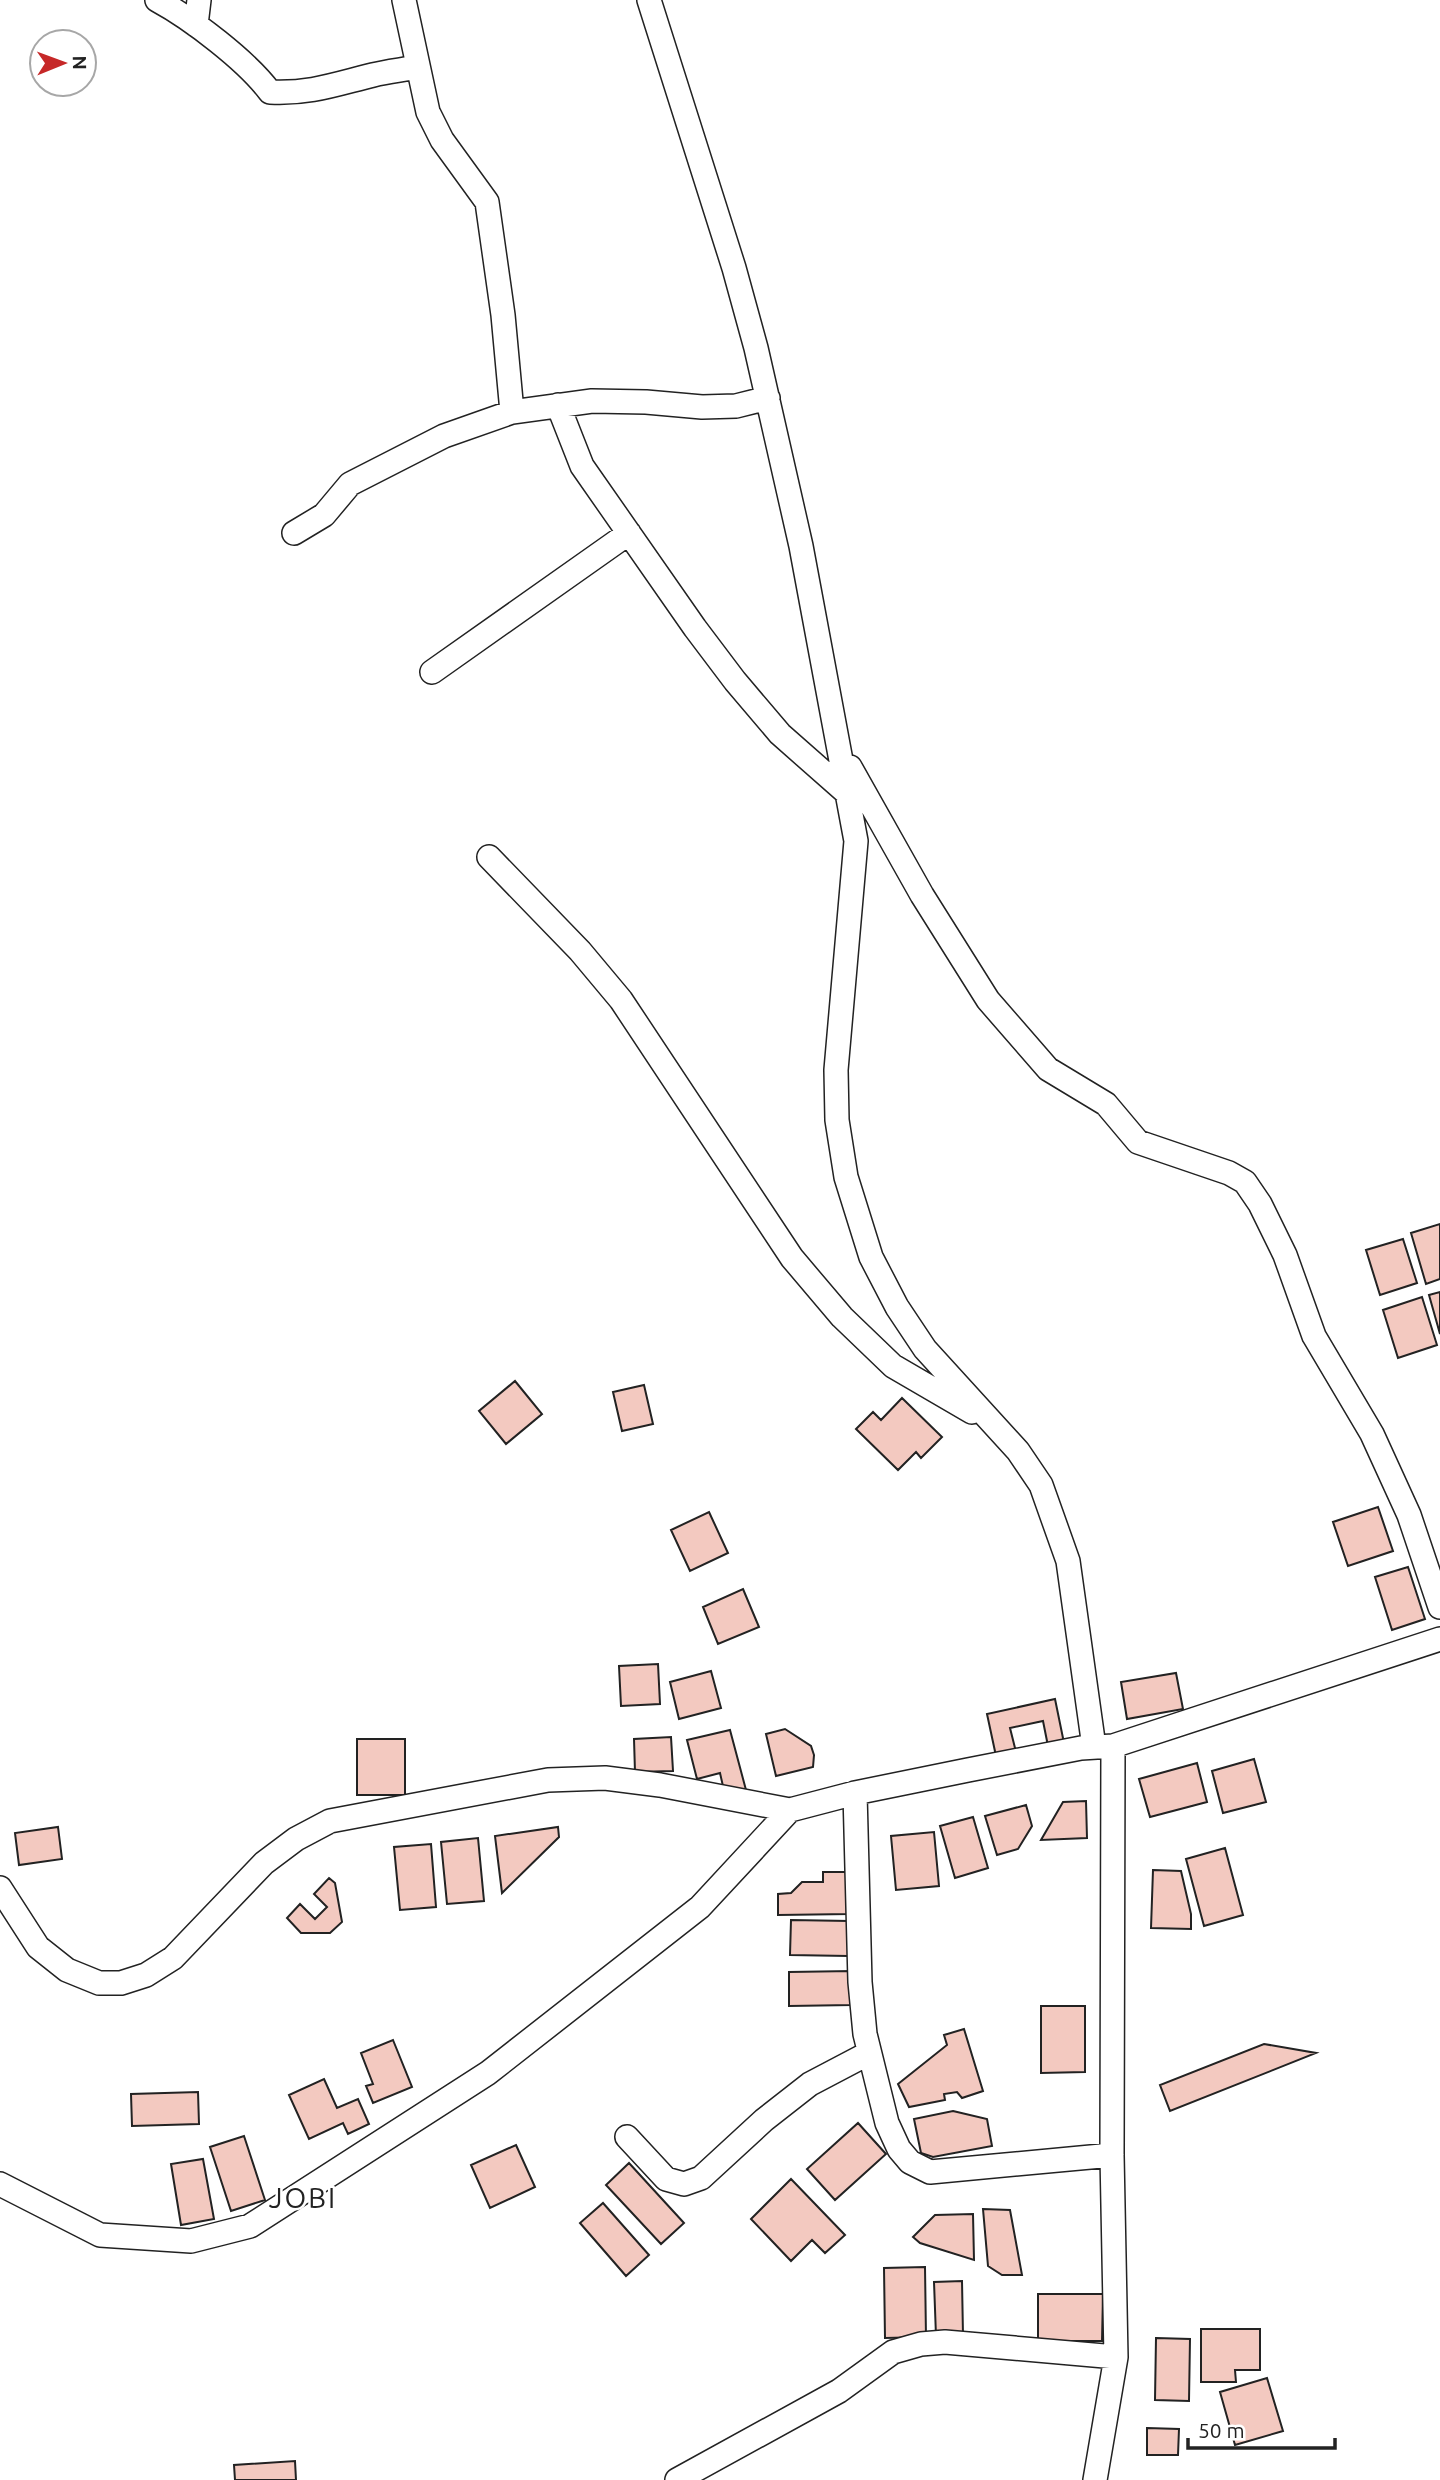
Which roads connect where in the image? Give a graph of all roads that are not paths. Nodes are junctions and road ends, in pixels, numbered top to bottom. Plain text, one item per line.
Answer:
1 (157, 0) edge
2 (199, 0) edge
3 (404, 0) edge
4 (649, 0) edge
5 (196, 26) junction
6 (417, 67) junction
7 (768, 397) junction
8 (558, 405) junction
9 (512, 412) junction
10 (293, 533) dead end
11 (629, 533) junction
12 (432, 672) dead end
13 (840, 749) junction
14 (848, 794) junction
15 (489, 857) dead end
16 (999, 1428) junction
17 (1440, 1607) edge
18 (1440, 1639) edge
19 (1104, 1746) junction
20 (855, 1793) junction
21 (790, 1810) junction
22 (0, 1888) edge
23 (869, 2053) junction
24 (627, 2137) dead end
25 (1112, 2155) junction
26 (0, 2184) edge
27 (1116, 2357) junction
28 (677, 2480) edge
29 (1095, 2480) edge

1 - 5 street
2 - 5 street
3 - 6 street
4 - 7 street
5 - 6 street
6 - 9 street
7 - 8 street
7 - 13 street
8 - 9 street
8 - 11 street
9 - 10 street
11 - 12 street
11 - 14 street
13 - 14 street
13 - 17 street
14 - 16 street
15 - 16 street
16 - 19 street
18 - 19 street
19 - 20 street
19 - 25 street
20 - 21 street
20 - 23 street
21 - 22 street
21 - 26 street
23 - 24 street
23 - 25 street
25 - 27 street
27 - 28 street
27 - 29 street

